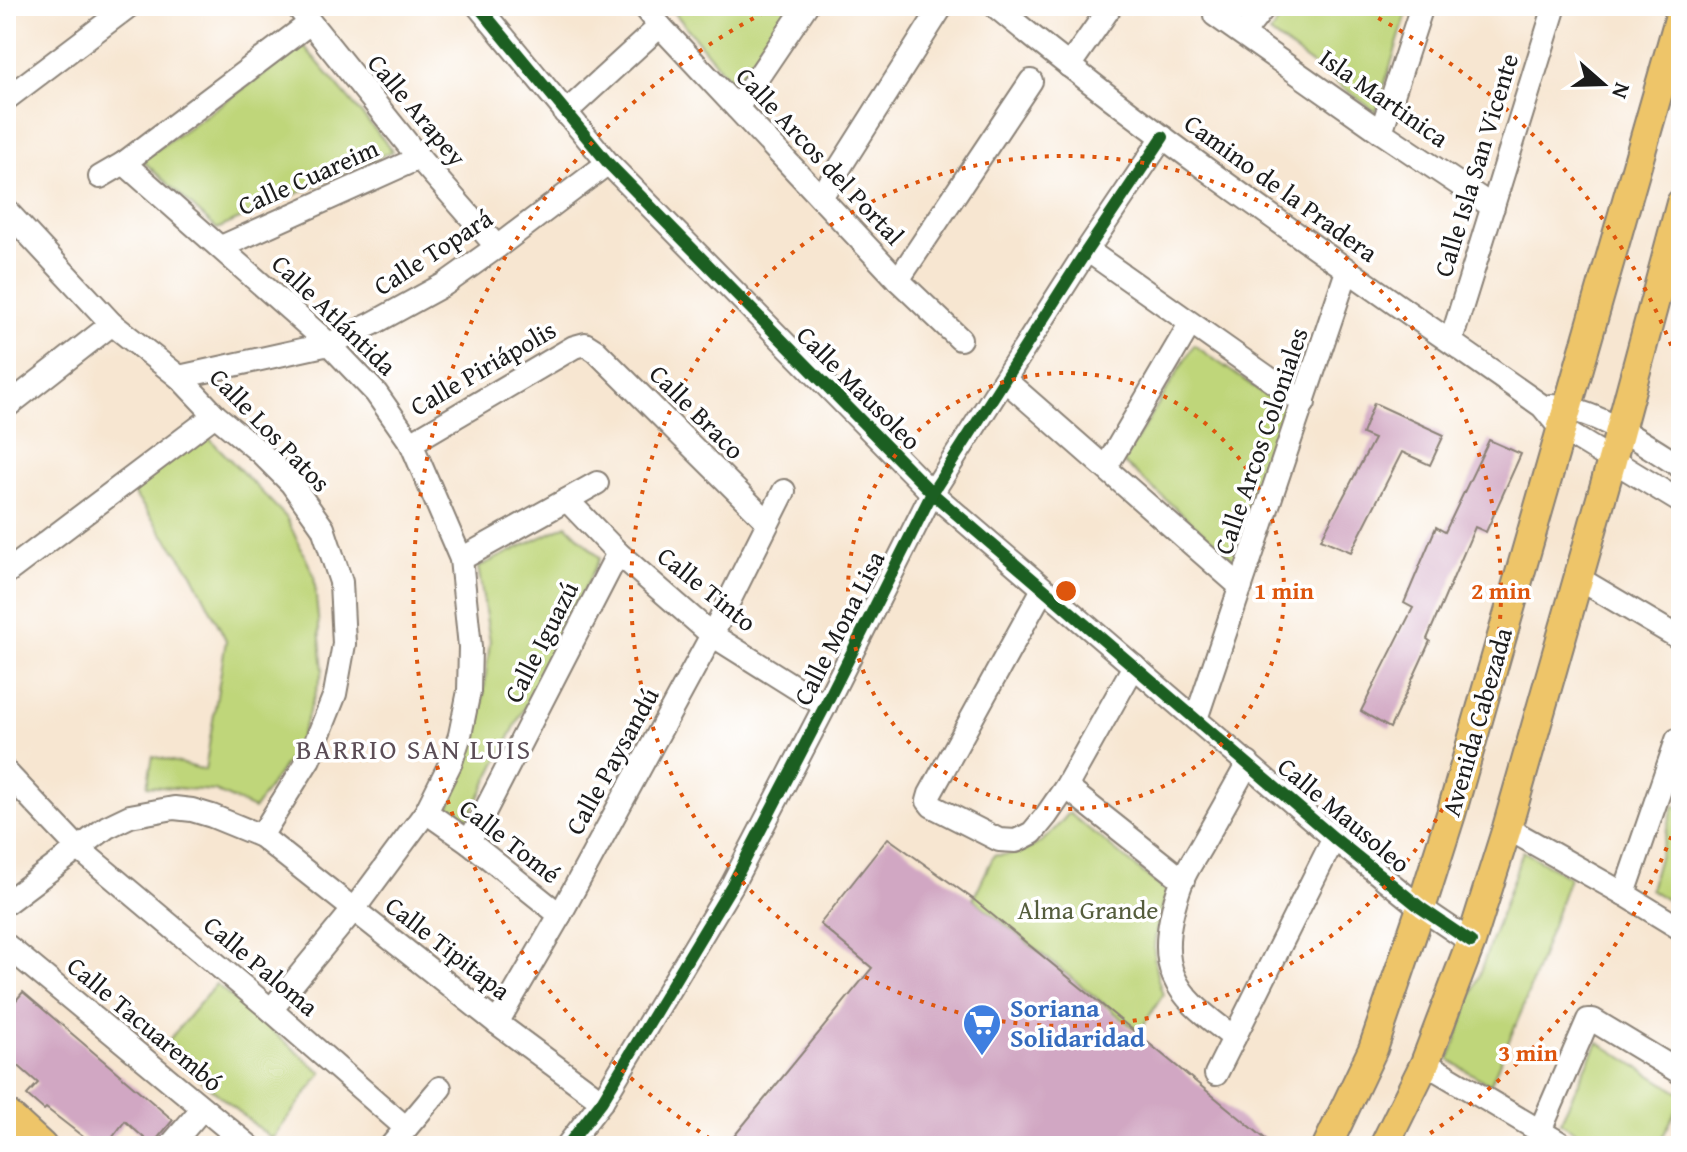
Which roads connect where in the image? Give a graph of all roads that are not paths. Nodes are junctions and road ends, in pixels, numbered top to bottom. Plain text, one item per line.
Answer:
1 (129, 6) edge
2 (478, 6) edge
3 (644, 6) edge
4 (806, 6) edge
5 (942, 6) edge
6 (995, 6) edge
7 (1111, 6) edge
8 (1265, 6) edge
9 (1422, 6) edge
10 (1555, 6) edge
11 (1681, 12) edge
12 (303, 14) edge
13 (1215, 15) dead end
14 (660, 26) junction
15 (1243, 34) junction
16 (1069, 66) junction
17 (1031, 81) dead end
18 (6, 99) edge
19 (737, 108) junction
20 (565, 113) junction
21 (1381, 132) junction
22 (1163, 137) junction
23 (419, 158) junction
24 (124, 163) junction
25 (608, 163) junction
26 (100, 177) dead end
27 (821, 197) junction
28 (1681, 203) edge
29 (1493, 207) junction
30 (6, 210) edge
31 (221, 247) junction
32 (497, 247) junction
33 (1087, 250) junction
34 (1347, 271) junction
35 (898, 280) junction
36 (112, 324) junction
37 (1190, 324) junction
38 (960, 339) dead end
39 (1451, 341) junction
40 (329, 344) junction
41 (585, 344) joint
42 (179, 377) junction
43 (1005, 380) junction
44 (1304, 403) junction
45 (7, 404) edge
46 (1557, 414) junction
47 (215, 415) junction
48 (1620, 429) junction
49 (411, 443) junction
50 (1612, 460) junction
51 (1106, 467) junction
52 (1681, 467) edge
53 (597, 483) dead end
54 (784, 491) dead end
55 (932, 493) junction
56 (567, 500) junction
57 (1681, 502) edge
58 (768, 522) junction
59 (618, 553) junction
60 (461, 559) junction
61 (6, 573) edge
62 (1578, 578) junction
63 (1241, 587) junction
64 (1043, 589) junction
65 (712, 635) junction
66 (1681, 639) edge
67 (1134, 666) junction
68 (825, 706) junction
69 (1196, 719) junction
70 (1677, 740) dead end
71 (1248, 763) junction
72 (6, 772) edge
73 (1672, 784) edge
74 (1066, 787) junction
75 (426, 812) junction
76 (1507, 828) junction
77 (261, 836) junction
78 (1334, 838) junction
79 (469, 842) junction
80 (78, 848) junction
81 (1183, 880) junction
82 (1624, 894) junction
83 (6, 903) edge
84 (1421, 908) junction
85 (354, 909) junction
86 (560, 915) junction
87 (1681, 929) edge
88 (1471, 942) junction
89 (6, 945) edge
90 (271, 1010) junction
91 (497, 1023) junction
92 (1234, 1038) junction
93 (1425, 1063) junction
94 (1681, 1073) edge
95 (1216, 1074) dead end
96 (440, 1088) dead end
97 (602, 1101) junction
98 (202, 1109) junction
99 (6, 1113) edge
100 (406, 1128) junction
101 (1540, 1131) junction
102 (42, 1146) edge
103 (170, 1146) edge
104 (249, 1146) edge
105 (391, 1146) edge
106 (567, 1146) edge
107 (1327, 1146) edge
108 (1384, 1146) edge
109 (1565, 1146) edge

1 - 18 street
2 - 20 street, Calle Mausoleo
3 - 14 street, Calle Arcos del Portal
4 - 19 street
5 - 27 street
6 - 16 street, Camino de la Pradera
7 - 16 street
8 - 15 street
9 - 21 street
10 - 29 street, Calle Isla San Vicente
11 - 46 main road, Avenida Cabezada
12 - 23 street, Calle Arapey
12 - 24 street
13 - 15 street, Isla Martinica
14 - 19 street, Calle Arcos del Portal
14 - 20 street
15 - 21 street, Isla Martinica
16 - 22 street, Camino de la Pradera
17 - 35 street
19 - 27 street, Calle Arcos del Portal
20 - 25 street, Calle Mausoleo
21 - 29 street, Isla Martinica
22 - 33 street, Calle Mona Lisa
22 - 34 street, Camino de la Pradera
23 - 31 street, Calle Cuareim
23 - 32 street, Calle Arapey
24 - 26 street
24 - 31 street, Calle Atlántida
25 - 32 street, Calle Topará
25 - 55 street, Calle Mausoleo
27 - 35 street, Calle Arcos del Portal
28 - 48 main road
29 - 39 street, Calle Isla San Vicente
30 - 36 street, Calle Los Patos
31 - 40 street, Calle Atlántida
32 - 40 street, Calle Topará
33 - 37 street
33 - 43 street, Calle Mona Lisa
34 - 39 street, Camino de la Pradera
34 - 44 street, Calle Arcos Coloniales
35 - 38 street, Calle Arcos del Portal
36 - 42 street, Calle Los Patos
36 - 45 street
37 - 44 street
37 - 51 street
39 - 46 street, Camino de la Pradera
40 - 42 street, Calle Topará
40 - 49 street, Calle Atlántida
41 - 49 street, Calle Piriápolis
41 - 58 street, Calle Braco
42 - 47 street, Calle Los Patos
43 - 51 street
43 - 55 street, Calle Mona Lisa
44 - 63 street, Calle Arcos Coloniales
46 - 48 street, Camino de la Pradera
46 - 50 street, Camino de la Pradera
46 - 84 main road, Avenida Cabezada
47 - 61 street
47 - 77 street, Calle Los Patos
48 - 50 main road
48 - 52 street, Camino de la Pradera
49 - 60 street, Calle Atlántida
50 - 57 street, Camino de la Pradera
50 - 62 main road
51 - 63 street
53 - 56 street
54 - 58 street, Calle Paysandú
55 - 64 street, Calle Mausoleo
55 - 68 street, Calle Mona Lisa
56 - 59 street, Calle Tinto
56 - 60 street
58 - 65 street, Calle Paysandú
59 - 65 street, Calle Tinto
59 - 79 street, Calle Iguazú
60 - 75 street, Calle Atlántida
62 - 66 street
62 - 76 main road
63 - 69 street, Calle Arcos Coloniales
64 - 67 street, Calle Mausoleo
64 - 74 street
65 - 68 street, Calle Tinto
65 - 86 street, Calle Paysandú
67 - 69 street, Calle Mausoleo
67 - 74 street
68 - 97 street, Calle Mona Lisa
69 - 71 street, Calle Mausoleo
70 - 73 street
71 - 78 street, Calle Mausoleo
71 - 81 street
72 - 80 street, Calle Paloma
73 - 82 street
74 - 81 street
75 - 79 street, Calle Tomé
75 - 85 street, Calle Atlántida
76 - 82 street
76 - 88 main road
77 - 80 street, Calle Tipitapa
77 - 85 street, Calle Tipitapa
78 - 84 street, Calle Mausoleo
78 - 92 street
79 - 86 street, Calle Tomé
80 - 83 street
80 - 90 street, Calle Paloma
81 - 92 street
82 - 87 street
84 - 88 street, Calle Mausoleo
84 - 107 main road, Avenida Cabezada
85 - 90 street, Calle Atlántida
85 - 91 street, Calle Tipitapa
86 - 91 street, Calle Paysandú
88 - 93 main road
89 - 98 street, Calle Tacuarembó
90 - 100 street, Calle Paloma
91 - 97 street, Calle Tipitapa
92 - 95 street
93 - 101 street
93 - 108 main road
94 - 101 street
96 - 100 street
97 - 106 street, Calle Mona Lisa
98 - 103 street
98 - 104 street, Calle Tacuarembó
99 - 102 main road
100 - 105 street
101 - 109 street

